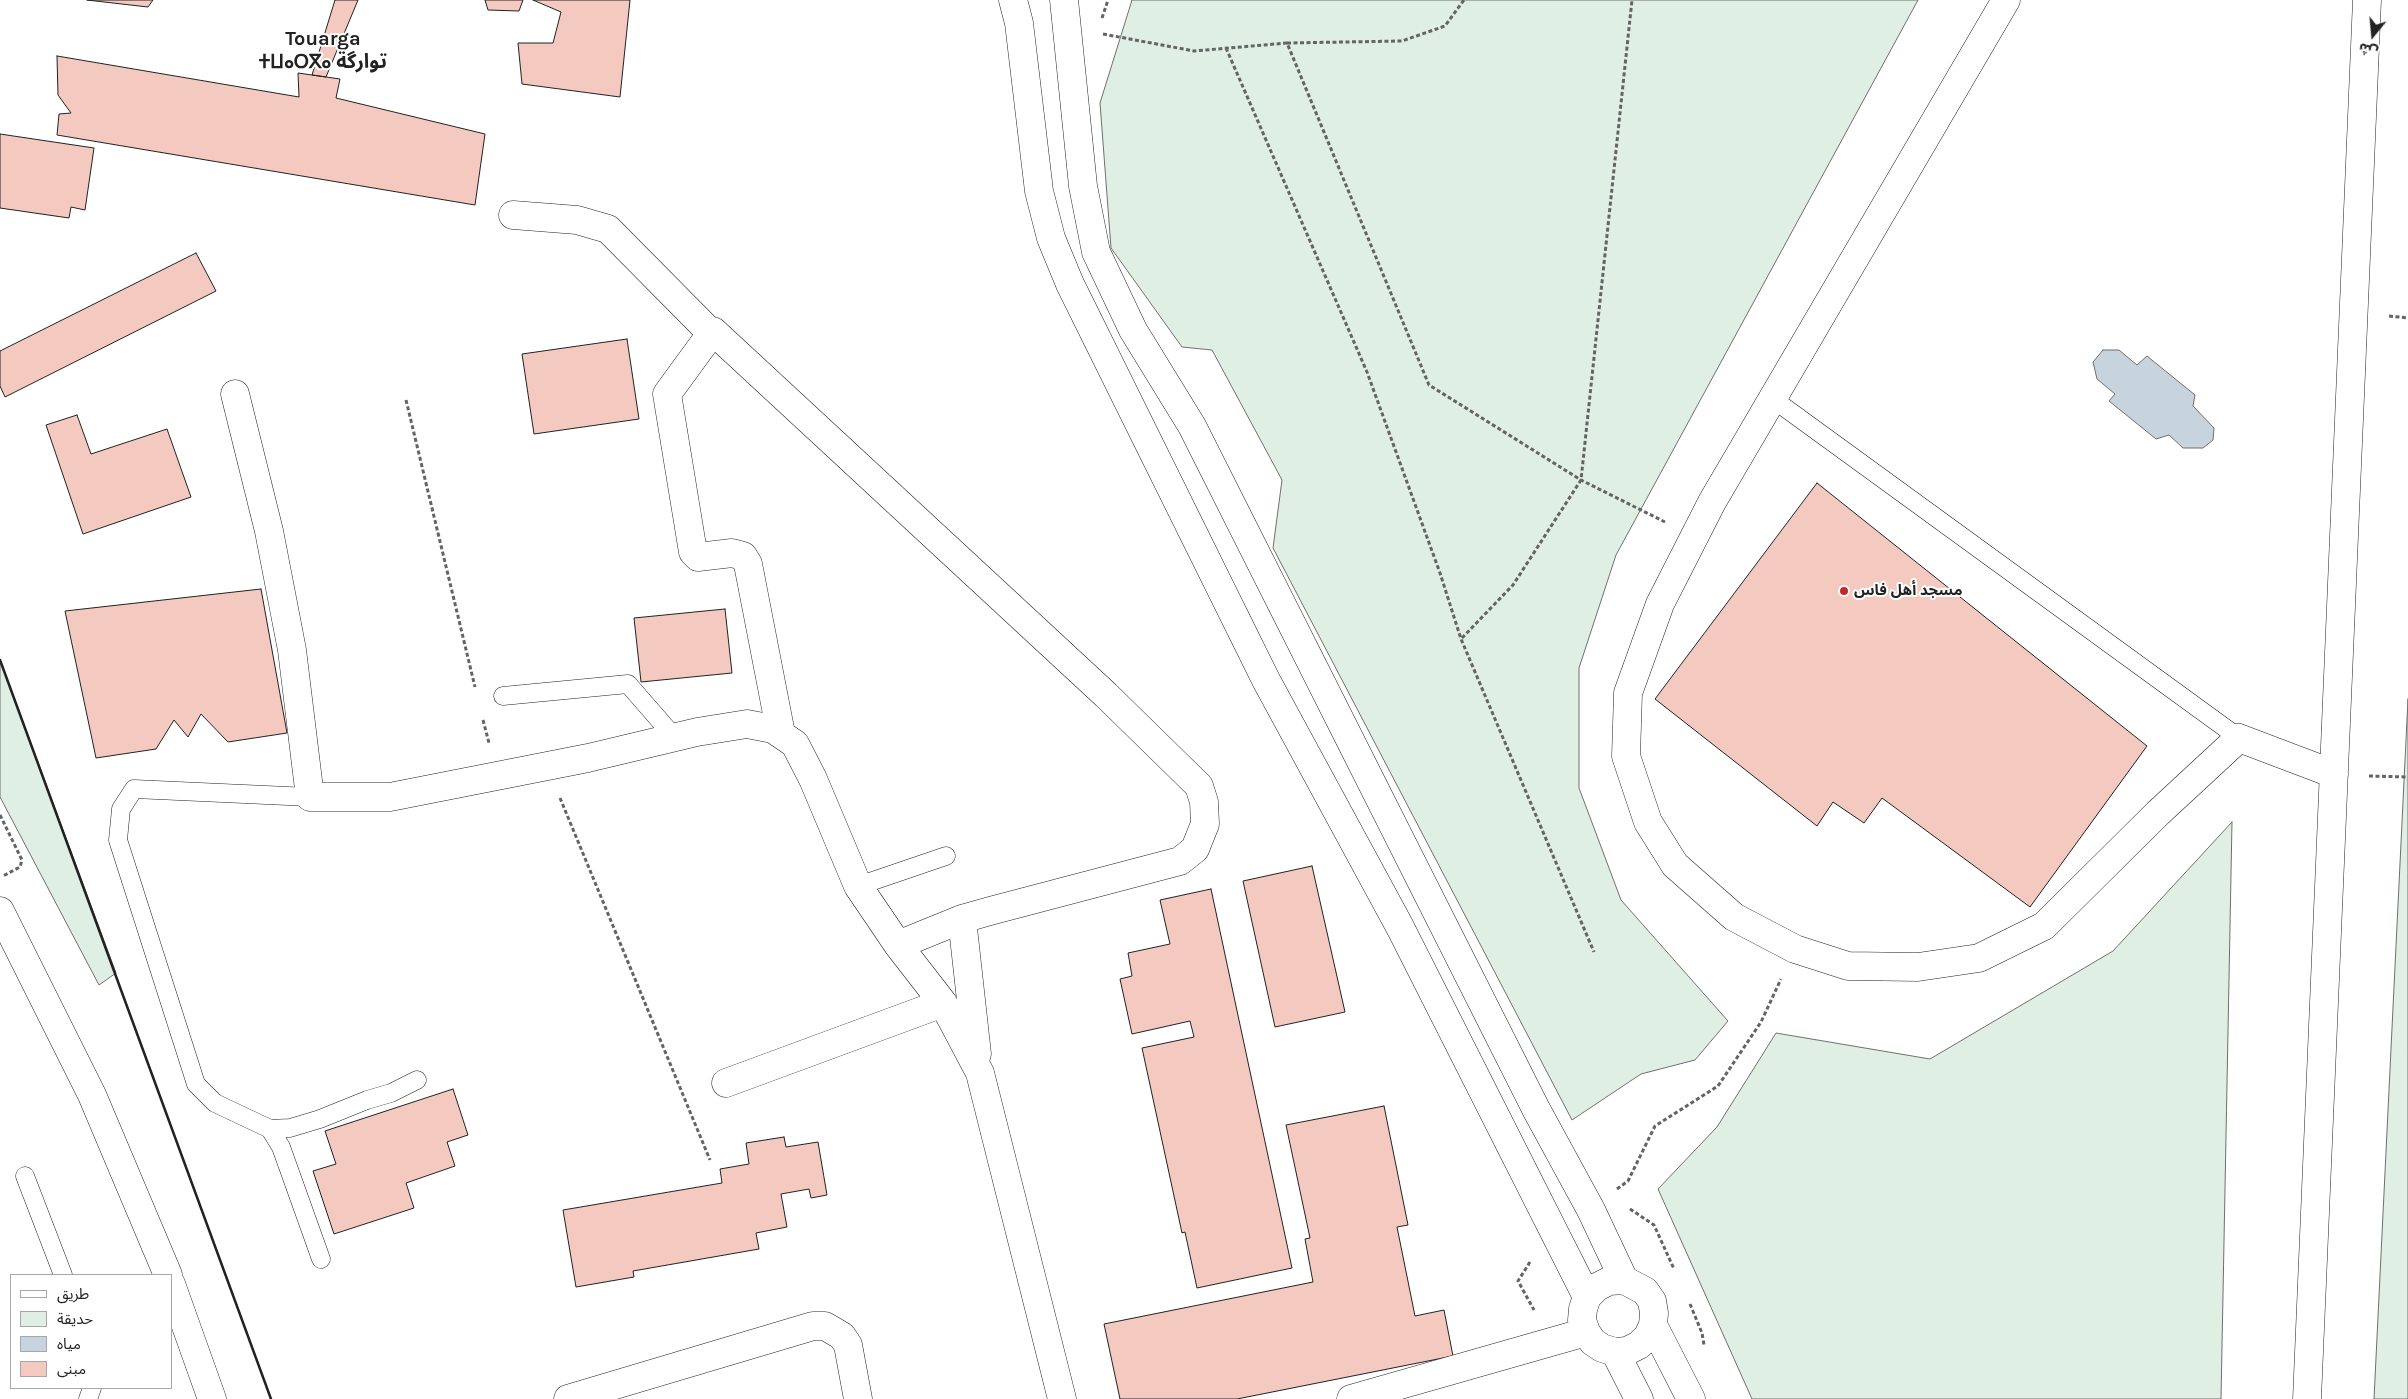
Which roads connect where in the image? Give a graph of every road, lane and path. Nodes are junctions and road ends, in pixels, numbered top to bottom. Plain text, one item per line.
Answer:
1 (1013, 0) edge
2 (1464, 0) edge
3 (1632, 0) edge
4 (2006, 0) edge
5 (2367, 0) edge
6 (1065, 11) edge
7 (1287, 43) junction
8 (1226, 48) junction
9 (513, 215) dead end
10 (710, 332) junction
11 (235, 394) dead end
12 (1773, 399) junction
13 (406, 400) dead end
14 (1581, 480) junction
15 (1694, 537) junction
16 (1461, 639) junction
17 (476, 688) dead end
18 (503, 696) dead end
19 (482, 717) dead end
20 (780, 734) junction
21 (675, 738) junction
22 (2240, 738) junction
23 (547, 766) junction
24 (2334, 774) junction
25 (496, 775) junction
26 (310, 798) junction
27 (0, 815) edge
28 (946, 856) dead end
29 (0, 878) edge
30 (858, 886) junction
31 (0, 911) edge
32 (962, 919) junction
33 (898, 945) junction
34 (1795, 950) junction
35 (1594, 952) dead end
36 (943, 1003) junction
37 (980, 1073) junction
38 (417, 1080) dead end
39 (726, 1083) dead end
40 (270, 1129) junction
41 (710, 1160) dead end
42 (25, 1176) dead end
43 (1591, 1210) junction
44 (1552, 1230) junction
45 (321, 1259) dead end
46 (63, 1274) edge
47 (168, 1274) edge
48 (1624, 1280) junction
49 (172, 1287) edge
50 (1587, 1297) junction
51 (1536, 1314) dead end
52 (1653, 1325) junction
53 (1586, 1332) junction
54 (1614, 1352) junction
55 (212, 1399) edge
56 (568, 1399) edge
57 (858, 1399) edge
58 (1062, 1399) edge
59 (1351, 1399) edge
60 (1639, 1399) edge
61 (1692, 1399) edge
62 (2307, 1399) edge

1 - 44 street
2 - 7 path
3 - 14 path
4 - 12 street
5 - 24 street
6 - 8 path
6 - 43 street
7 - 8 path
7 - 14 path
8 - 16 path
9 - 10 street
10 - 20 street
10 - 32 street
11 - 26 street
12 - 15 street
12 - 22 lane
13 - 17 path
14 - 15 path
14 - 16 path
15 - 34 street
16 - 35 path
18 - 21 lane
19 - 25 path
20 - 21 street
20 - 30 street
21 - 23 street
22 - 24 street
22 - 34 street
23 - 25 street
23 - 41 path
24 - 62 street
25 - 26 street
26 - 40 lane
27 - 29 path
28 - 30 lane
30 - 33 street
31 - 47 street
32 - 33 street
32 - 37 street
33 - 36 street
34 - 43 path
36 - 37 street
36 - 39 street
37 - 58 street
38 - 40 lane
40 - 45 lane
42 - 46 lane
43 - 48 street
44 - 50 street
44 - 51 path
48 - 50 street
48 - 52 street
49 - 55 street
50 - 53 street
52 - 54 street
52 - 61 street
53 - 54 street
53 - 59 street
54 - 60 street
56 - 57 street

